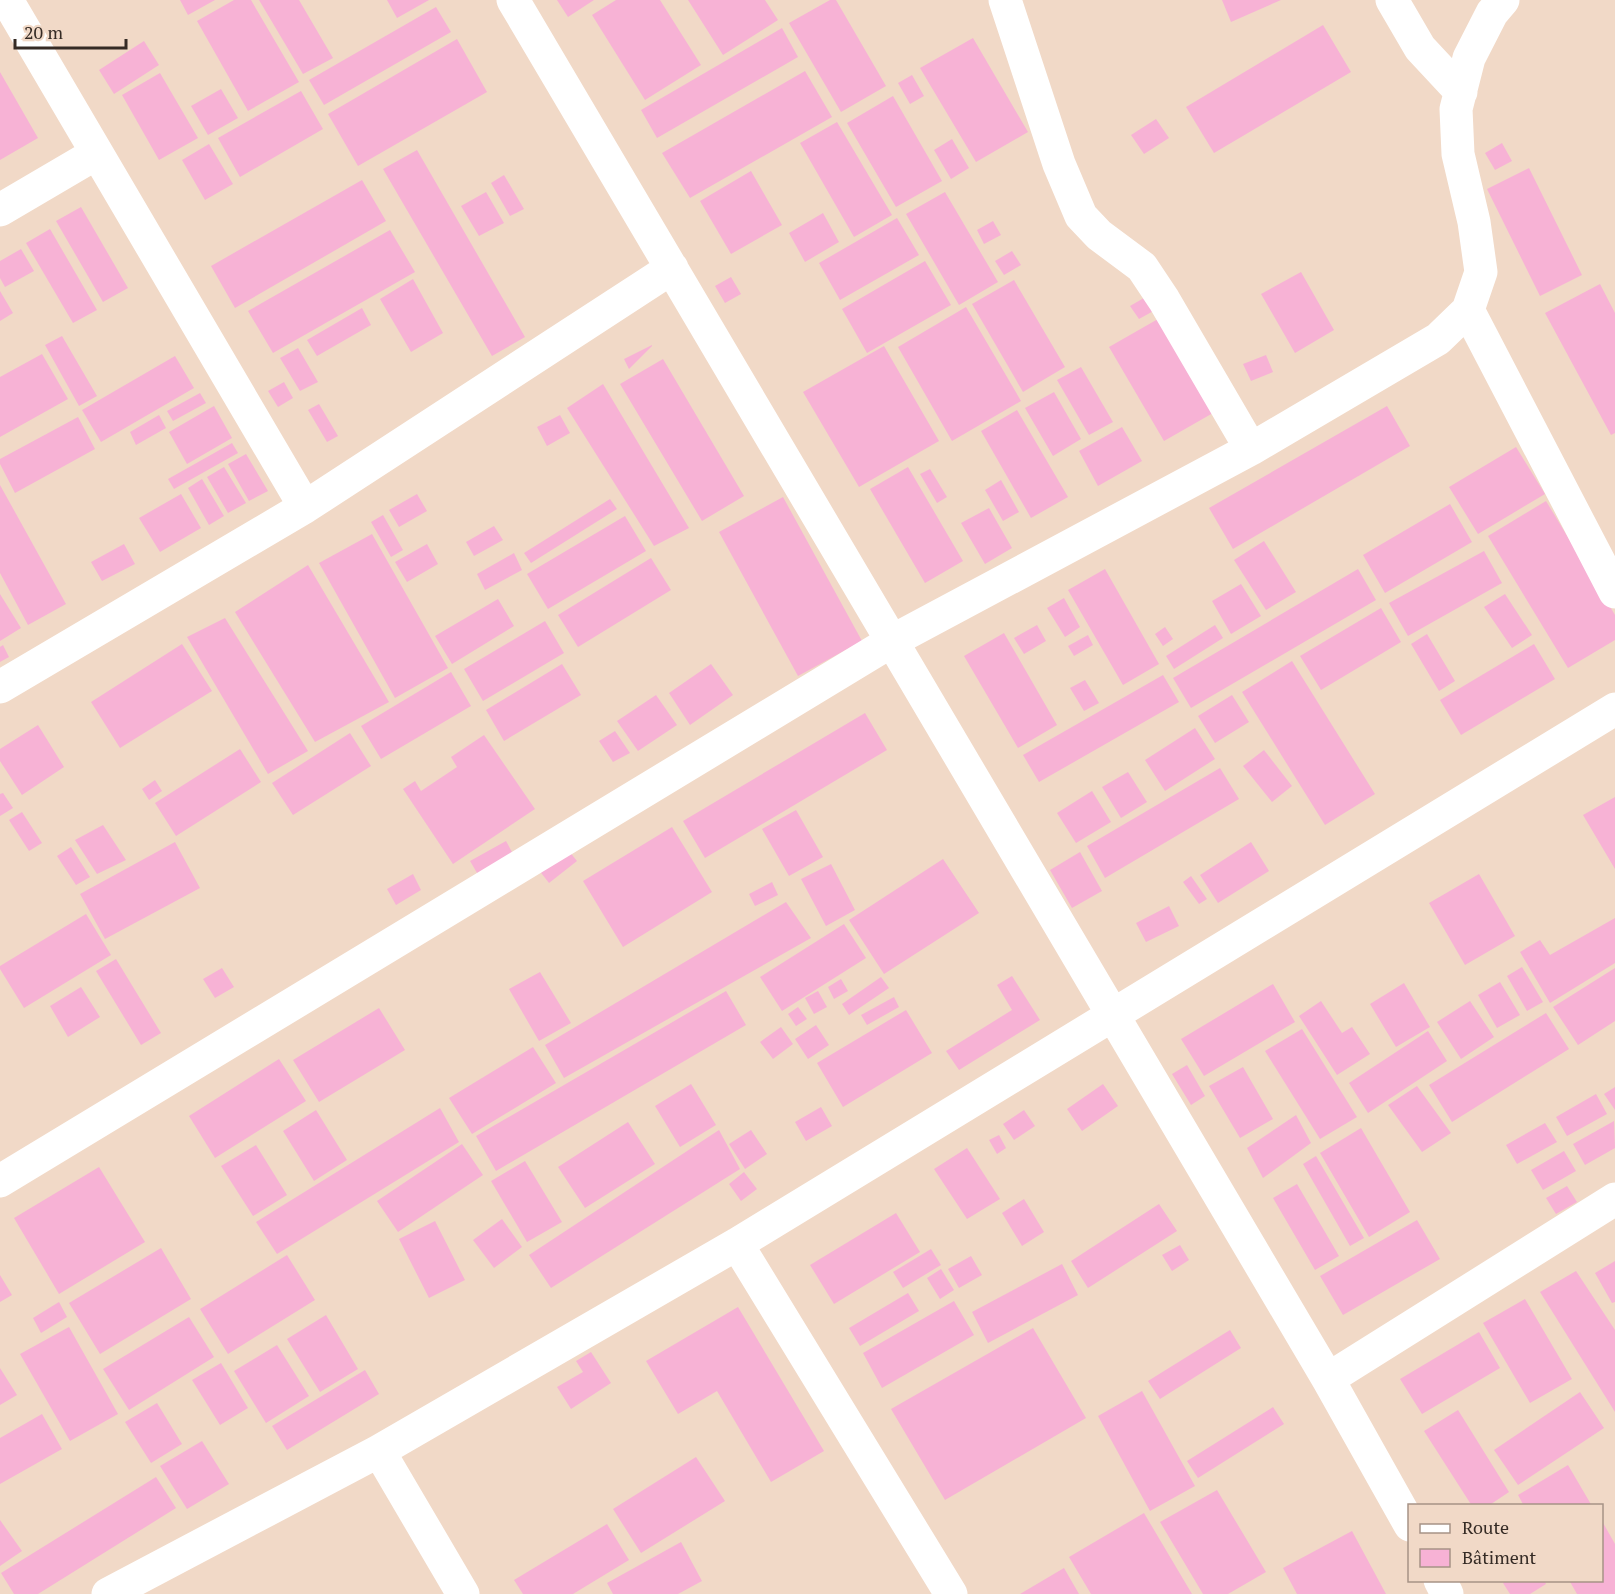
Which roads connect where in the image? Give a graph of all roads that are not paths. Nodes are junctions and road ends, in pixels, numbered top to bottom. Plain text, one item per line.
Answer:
1 (7, 0) edge
2 (513, 0) edge
3 (1005, 0) edge
4 (1392, 0) edge
5 (1503, 0) edge
6 (1461, 92) junction
7 (97, 153) junction
8 (0, 210) edge
9 (672, 268) junction
10 (1468, 310) junction
11 (1251, 449) junction
12 (304, 507) junction
13 (1615, 592) edge
14 (892, 641) junction
15 (0, 687) edge
16 (1615, 710) edge
17 (1114, 1015) junction
18 (0, 1181) edge
19 (1615, 1199) edge
20 (737, 1244) junction
21 (1328, 1379) junction
22 (379, 1451) junction
23 (1408, 1522) edge
24 (108, 1594) edge
25 (464, 1594) edge
26 (951, 1594) edge

1 - 7 street
2 - 9 street
3 - 11 street
4 - 6 street
5 - 6 street
6 - 10 street
7 - 8 street
7 - 12 street
9 - 12 street
9 - 14 street
10 - 11 street
10 - 13 street
11 - 14 street
12 - 15 street
14 - 17 street
14 - 18 street
16 - 17 street
17 - 20 street
17 - 21 street
19 - 21 street
20 - 22 street
20 - 26 street
21 - 23 street
22 - 24 street
22 - 25 street

